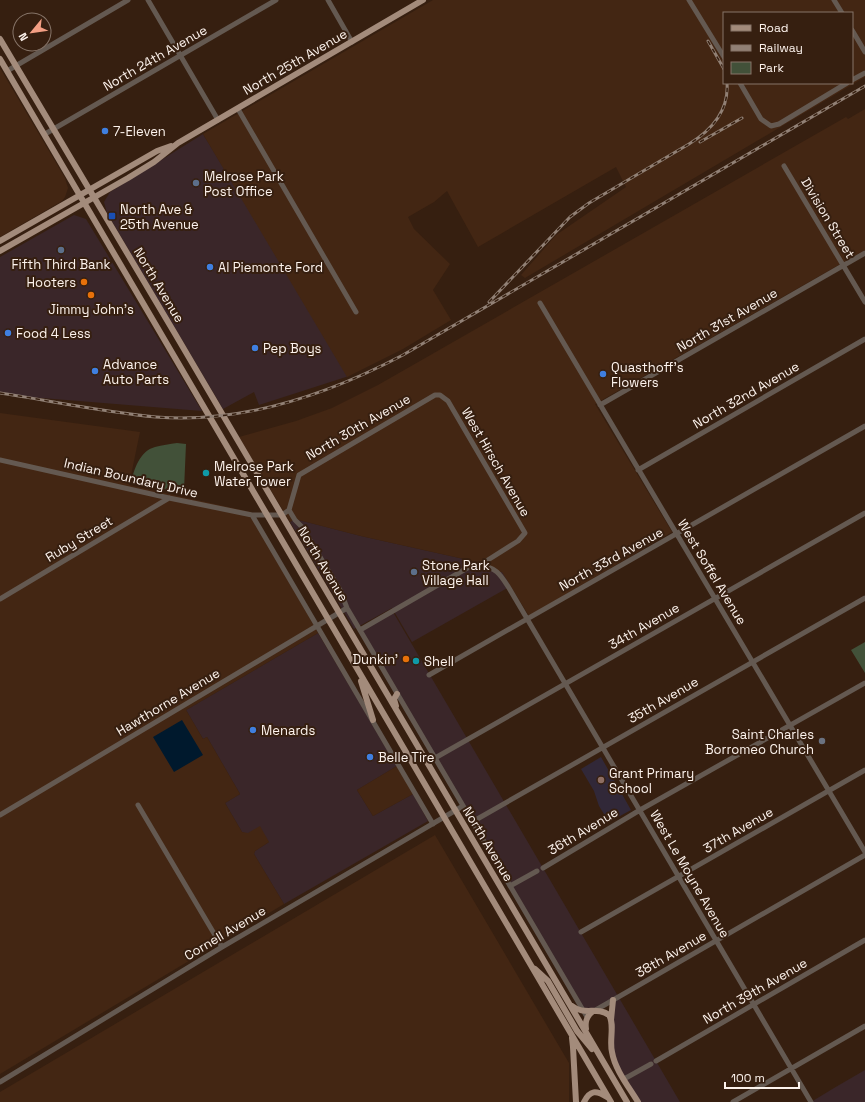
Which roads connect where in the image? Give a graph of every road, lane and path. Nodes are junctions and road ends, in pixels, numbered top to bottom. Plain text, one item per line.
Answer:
1 (128, 0) edge
2 (148, 0) edge
3 (276, 0) edge
4 (328, 0) edge
5 (423, 0) edge
6 (690, 0) edge
7 (834, 0) edge
8 (841, 12) edge
9 (853, 32) edge
10 (0, 39) edge
11 (352, 42) junction
12 (865, 52) edge
13 (723, 55) edge
14 (180, 56) junction
15 (0, 59) edge
16 (16, 66) junction
17 (7, 71) junction
18 (865, 72) edge
19 (853, 79) edge
20 (741, 84) edge
21 (845, 84) edge
22 (238, 109) junction
23 (218, 120) junction
24 (54, 129) junction
25 (45, 134) junction
26 (178, 143) junction
27 (784, 166) dead end
28 (90, 190) junction
29 (81, 195) junction
30 (94, 198) junction
31 (85, 203) junction
32 (0, 241) edge
33 (0, 251) edge
34 (865, 253) edge
35 (130, 258) junction
36 (120, 264) junction
37 (844, 266) junction
38 (152, 295) junction
39 (142, 302) junction
40 (865, 302) edge
41 (540, 303) dead end
42 (356, 312) dead end
43 (865, 339) edge
44 (448, 401) joint
45 (600, 405) junction
46 (865, 426) edge
47 (0, 460) edge
48 (638, 470) junction
49 (168, 498) junction
50 (289, 510) junction
51 (865, 513) edge
52 (252, 515) junction
53 (268, 515) junction
54 (282, 515) junction
55 (677, 535) junction
56 (480, 565) junction
57 (865, 598) edge
58 (0, 599) edge
59 (715, 599) junction
60 (347, 608) junction
61 (339, 613) junction
62 (328, 619) junction
63 (527, 619) junction
64 (317, 626) junction
65 (360, 630) junction
66 (367, 660) junction
67 (378, 662) junction
68 (752, 662) junction
69 (355, 664) junction
70 (429, 675) dead end
71 (865, 683) edge
72 (565, 684) junction
73 (400, 693) junction
74 (396, 710) junction
75 (373, 720) junction
76 (790, 726) junction
77 (603, 748) junction
78 (435, 758) junction
79 (865, 770) edge
80 (829, 791) junction
81 (138, 805) dead end
82 (463, 806) junction
83 (640, 810) junction
84 (455, 811) junction
85 (0, 815) edge
86 (444, 817) junction
87 (472, 822) junction
88 (433, 824) junction
89 (865, 854) edge
90 (542, 868) dead end
91 (537, 871) dead end
92 (678, 877) junction
93 (510, 886) junction
94 (581, 932) dead end
95 (716, 940) junction
96 (865, 940) edge
97 (222, 948) junction
98 (531, 966) junction
99 (613, 1000) junction
100 (569, 1004) junction
101 (753, 1004) junction
102 (592, 1012) junction
103 (585, 1014) junction
104 (611, 1023) junction
105 (865, 1026) edge
106 (570, 1031) junction
107 (588, 1035) junction
108 (602, 1058) junction
109 (656, 1061) dead end
110 (651, 1064) dead end
111 (791, 1068) junction
112 (624, 1079) junction
113 (0, 1082) edge
114 (610, 1100) edge
115 (576, 1102) edge
116 (584, 1102) edge
117 (627, 1102) edge
118 (638, 1102) edge
119 (733, 1102) edge
120 (810, 1102) edge

1 - 16 street
2 - 14 street
3 - 14 street, North 24th Avenue
4 - 11 street
5 - 11 main road, North 25th Avenue
6 - 13 street
7 - 8 street
9 - 12 street
10 - 16 main road, North Avenue
11 - 22 main road, North 25th Avenue
14 - 23 street
14 - 24 street, North 24th Avenue
15 - 17 main road, North Avenue
16 - 17 street
16 - 24 main road, North Avenue
17 - 25 main road, North Avenue
18 - 19 street
20 - 21 street
22 - 23 main road, North 25th Avenue
22 - 42 street
23 - 26 main road, North 25th Avenue
24 - 25 street, North 24th Avenue
24 - 28 main road, North Avenue
25 - 29 main road, North Avenue
26 - 28 main road, North 25th Avenue
26 - 30 main road, North 25th Avenue
27 - 37 street, Division Street
28 - 29 main road, North 25th Avenue
28 - 30 main road, North Avenue
29 - 31 main road, North Avenue
29 - 32 main road, North 25th Avenue
30 - 31 main road, North 25th Avenue
30 - 35 main road, North Avenue
31 - 33 main road, North 25th Avenue
31 - 36 main road, North Avenue
34 - 37 street, North 31st Avenue
35 - 36 main road
35 - 38 main road, North Avenue
36 - 39 main road, North Avenue
37 - 40 street, Division Street
37 - 45 street, North 31st Avenue
38 - 39 main road
38 - 54 main road, North Avenue
39 - 53 main road, North Avenue
41 - 45 street, West Soffel Avenue
43 - 48 street, North 32nd Avenue
44 - 50 street, North 30th Avenue
44 - 56 street, West Hirsch Avenue
45 - 48 street, West Soffel Avenue
46 - 55 street, North 33rd Avenue
47 - 49 street, Indian Boundary Drive
48 - 55 street, West Soffel Avenue
49 - 52 street, Indian Boundary Drive
49 - 58 street, Ruby Street
50 - 54 street
50 - 60 street, North Avenue
51 - 59 street, 34th Avenue
52 - 53 street, Indian Boundary Drive
52 - 64 street
53 - 54 street, Indian Boundary Drive
53 - 62 main road, North Avenue
54 - 61 main road, North Avenue
55 - 59 street, West Soffel Avenue
55 - 63 street, North 33rd Avenue
56 - 63 street, West Le Moyne Avenue
56 - 65 street
57 - 68 street, 35th Avenue
59 - 68 street, West Soffel Avenue
59 - 72 street, 34th Avenue
60 - 61 street, Hawthorne Avenue
60 - 65 street, North Avenue
61 - 62 street, Hawthorne Avenue
61 - 66 main road, North Avenue
62 - 64 street, Hawthorne Avenue
62 - 69 main road, North Avenue
63 - 70 street, North 33rd Avenue
63 - 72 street, West Le Moyne Avenue
64 - 75 street
64 - 85 street, Hawthorne Avenue
65 - 67 street, North Avenue
66 - 67 main road
66 - 74 main road, North Avenue
67 - 73 street, North Avenue
68 - 76 street, West Soffel Avenue
68 - 77 street, 35th Avenue
69 - 75 main road
69 - 86 main road, North Avenue
71 - 76 street, 36th Avenue
72 - 77 street, West Le Moyne Avenue
72 - 78 street, 34th Avenue
73 - 74 main road
73 - 78 street, North Avenue
74 - 84 main road, North Avenue
75 - 88 street
76 - 80 street, West Soffel Avenue
76 - 83 street, 36th Avenue
77 - 83 street, West Le Moyne Avenue
77 - 87 street, 35th Avenue
78 - 82 street, North Avenue
79 - 80 street, 37th Avenue
80 - 89 street, West Soffel Avenue
80 - 92 street, 37th Avenue
81 - 97 street
82 - 84 street, Cornell Avenue
82 - 87 street, North Avenue
83 - 90 street, 36th Avenue
83 - 92 street, West Le Moyne Avenue
84 - 86 street, Cornell Avenue
84 - 100 main road, North Avenue
86 - 88 street, Cornell Avenue
86 - 98 main road, North Avenue
87 - 93 street, North Avenue
88 - 97 street, Cornell Avenue
89 - 95 street, 38th Avenue
91 - 93 street
92 - 94 street, 37th Avenue
92 - 95 street, West Le Moyne Avenue
93 - 103 street, North Avenue
95 - 99 street, 38th Avenue
95 - 101 street, West Le Moyne Avenue
96 - 101 street, North 39th Avenue
97 - 113 street, Cornell Avenue
98 - 106 main road, North Avenue
98 - 108 main road
99 - 102 street, 38th Avenue
99 - 104 main road
100 - 103 main road
100 - 107 main road, North Avenue
101 - 109 street, North 39th Avenue
101 - 111 street, West Le Moyne Avenue
102 - 103 main road
102 - 104 main road
103 - 107 main road
104 - 112 main road
105 - 111 street
106 - 114 main road, North Avenue
106 - 115 main road
107 - 108 main road, North Avenue
108 - 117 main road, North Avenue
110 - 112 street
111 - 119 street
111 - 120 street, West Le Moyne Avenue
112 - 118 main road
114 - 116 main road

